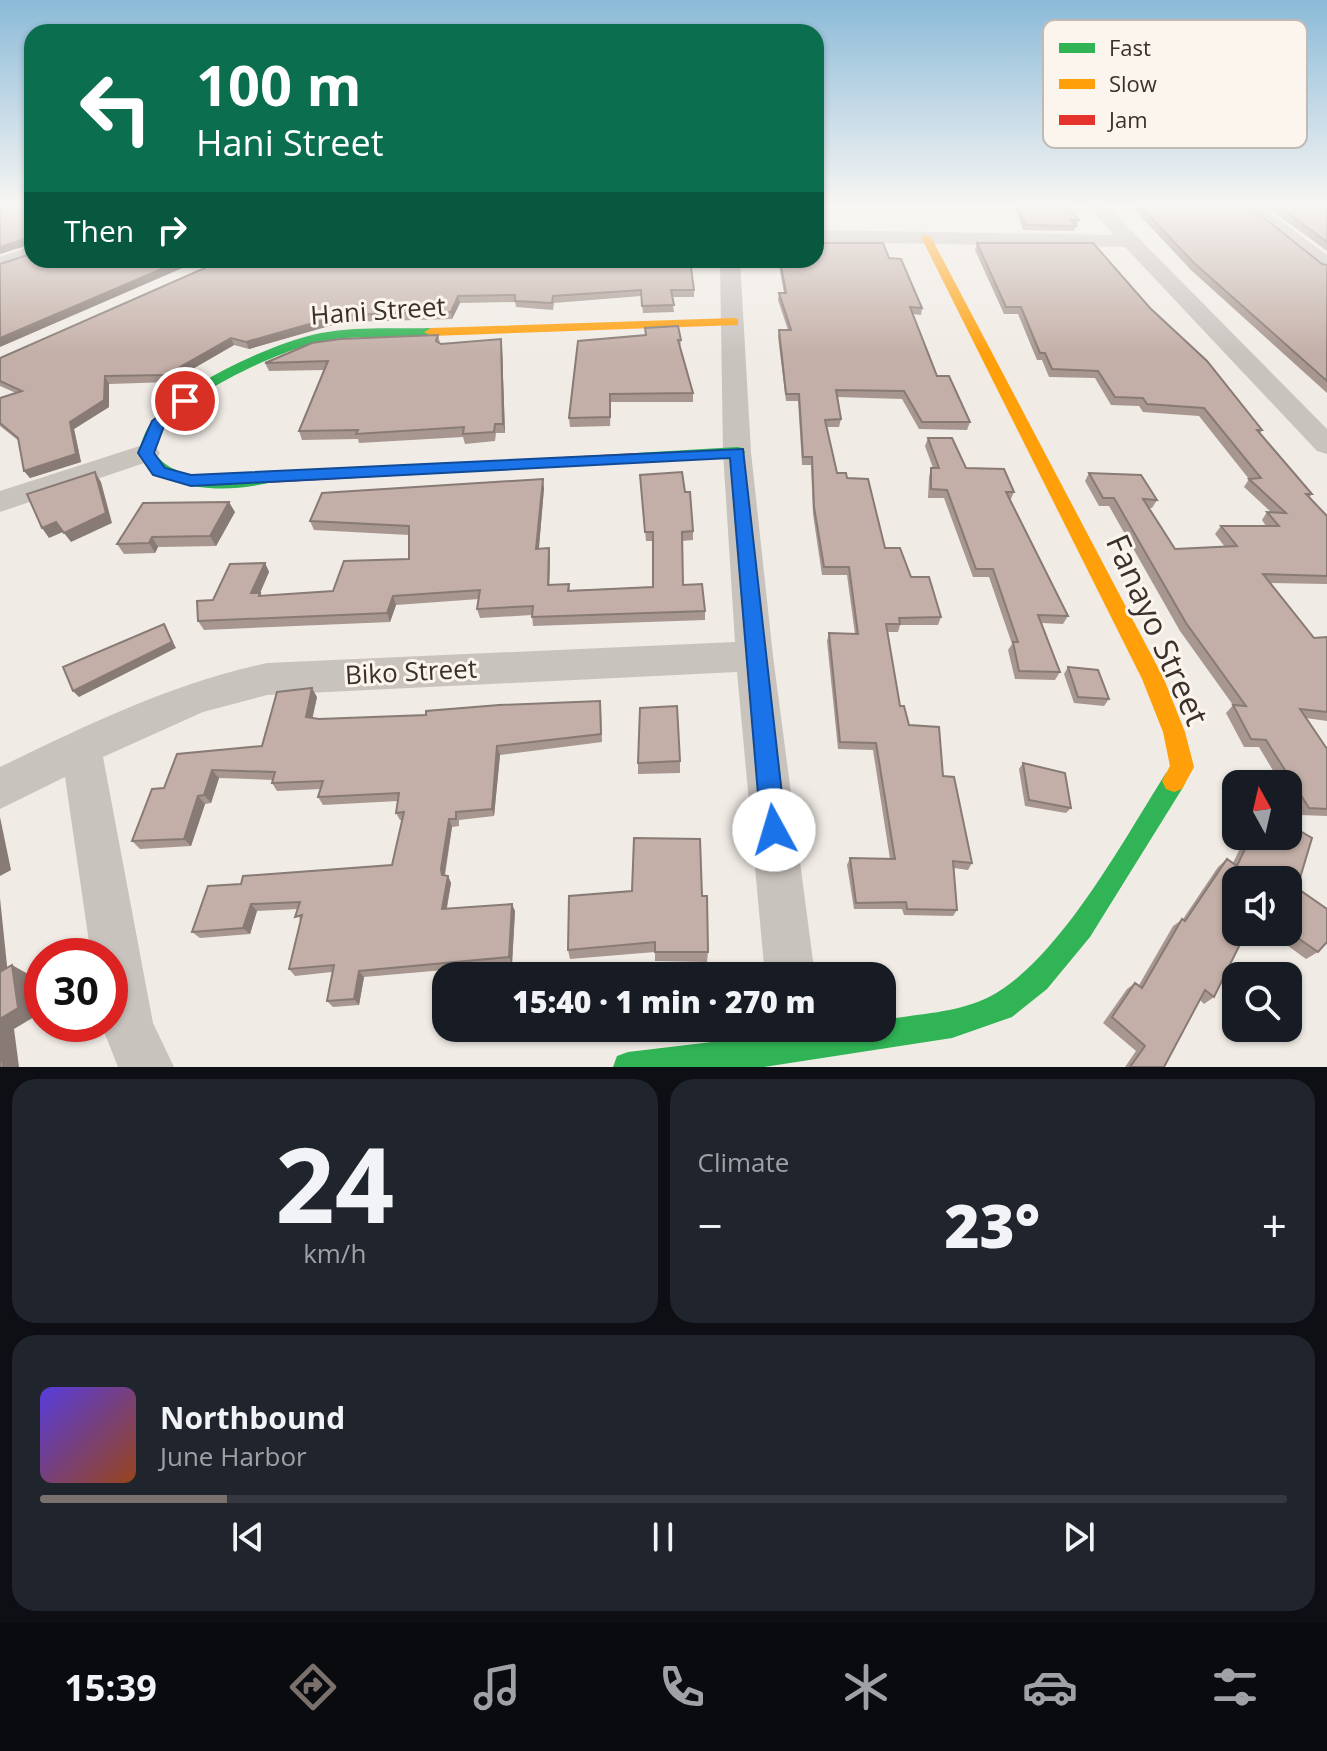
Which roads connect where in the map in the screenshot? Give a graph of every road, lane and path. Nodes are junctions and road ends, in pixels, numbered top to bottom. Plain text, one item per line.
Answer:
1 (22, 256) edge
2 (936, 256) edge
3 (1145, 256) edge
4 (0, 264) edge
5 (730, 268) edge
6 (733, 322) junction
7 (1327, 445) edge
8 (737, 452) junction
9 (146, 453) junction
10 (0, 502) edge
11 (754, 656) junction
12 (81, 749) junction
13 (0, 789) edge
14 (788, 962) edge
15 (798, 1048) edge
16 (147, 1067) edge
17 (628, 1067) edge

1 - 4 street
2 - 15 street, Fanayo Street
3 - 7 street
5 - 6 street
6 - 8 street
6 - 9 street, Hani Street
8 - 9 street
8 - 11 street
9 - 10 street
11 - 12 street, Biko Street
11 - 14 street
12 - 13 street, Biko Street
12 - 16 street
15 - 17 street

